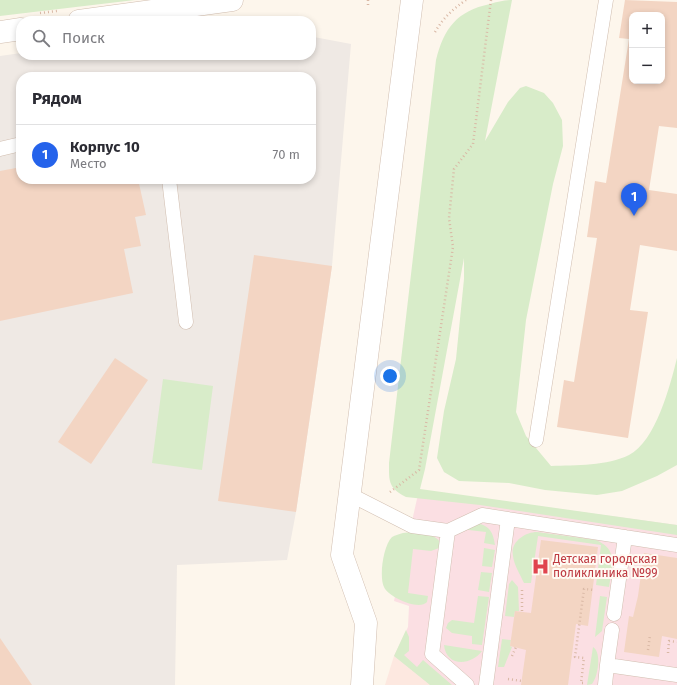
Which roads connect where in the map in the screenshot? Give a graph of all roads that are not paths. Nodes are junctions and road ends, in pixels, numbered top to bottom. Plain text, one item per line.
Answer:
1 (232, 0) edge
2 (412, 0) edge
3 (606, 0) edge
4 (115, 16) edge
5 (16, 30) edge
6 (0, 32) edge
7 (16, 145) edge
8 (0, 149) edge
9 (170, 184) edge
10 (186, 322) dead end
11 (536, 440) dead end
12 (349, 494) junction
13 (508, 519) junction
14 (448, 531) junction
15 (625, 537) junction
16 (677, 545) edge
17 (614, 614) dead end
18 (612, 630) dead end
19 (607, 665) junction
20 (677, 675) edge
21 (362, 685) edge
22 (466, 685) edge
23 (486, 685) edge
24 (604, 685) edge

1 - 4 street
2 - 12 street
3 - 11 lane
5 - 6 street
7 - 8 lane
9 - 10 lane
12 - 14 lane
12 - 21 street
13 - 14 lane
13 - 15 lane
13 - 23 lane
14 - 22 lane
15 - 16 lane
15 - 17 lane
18 - 19 lane
19 - 20 lane
19 - 24 lane

